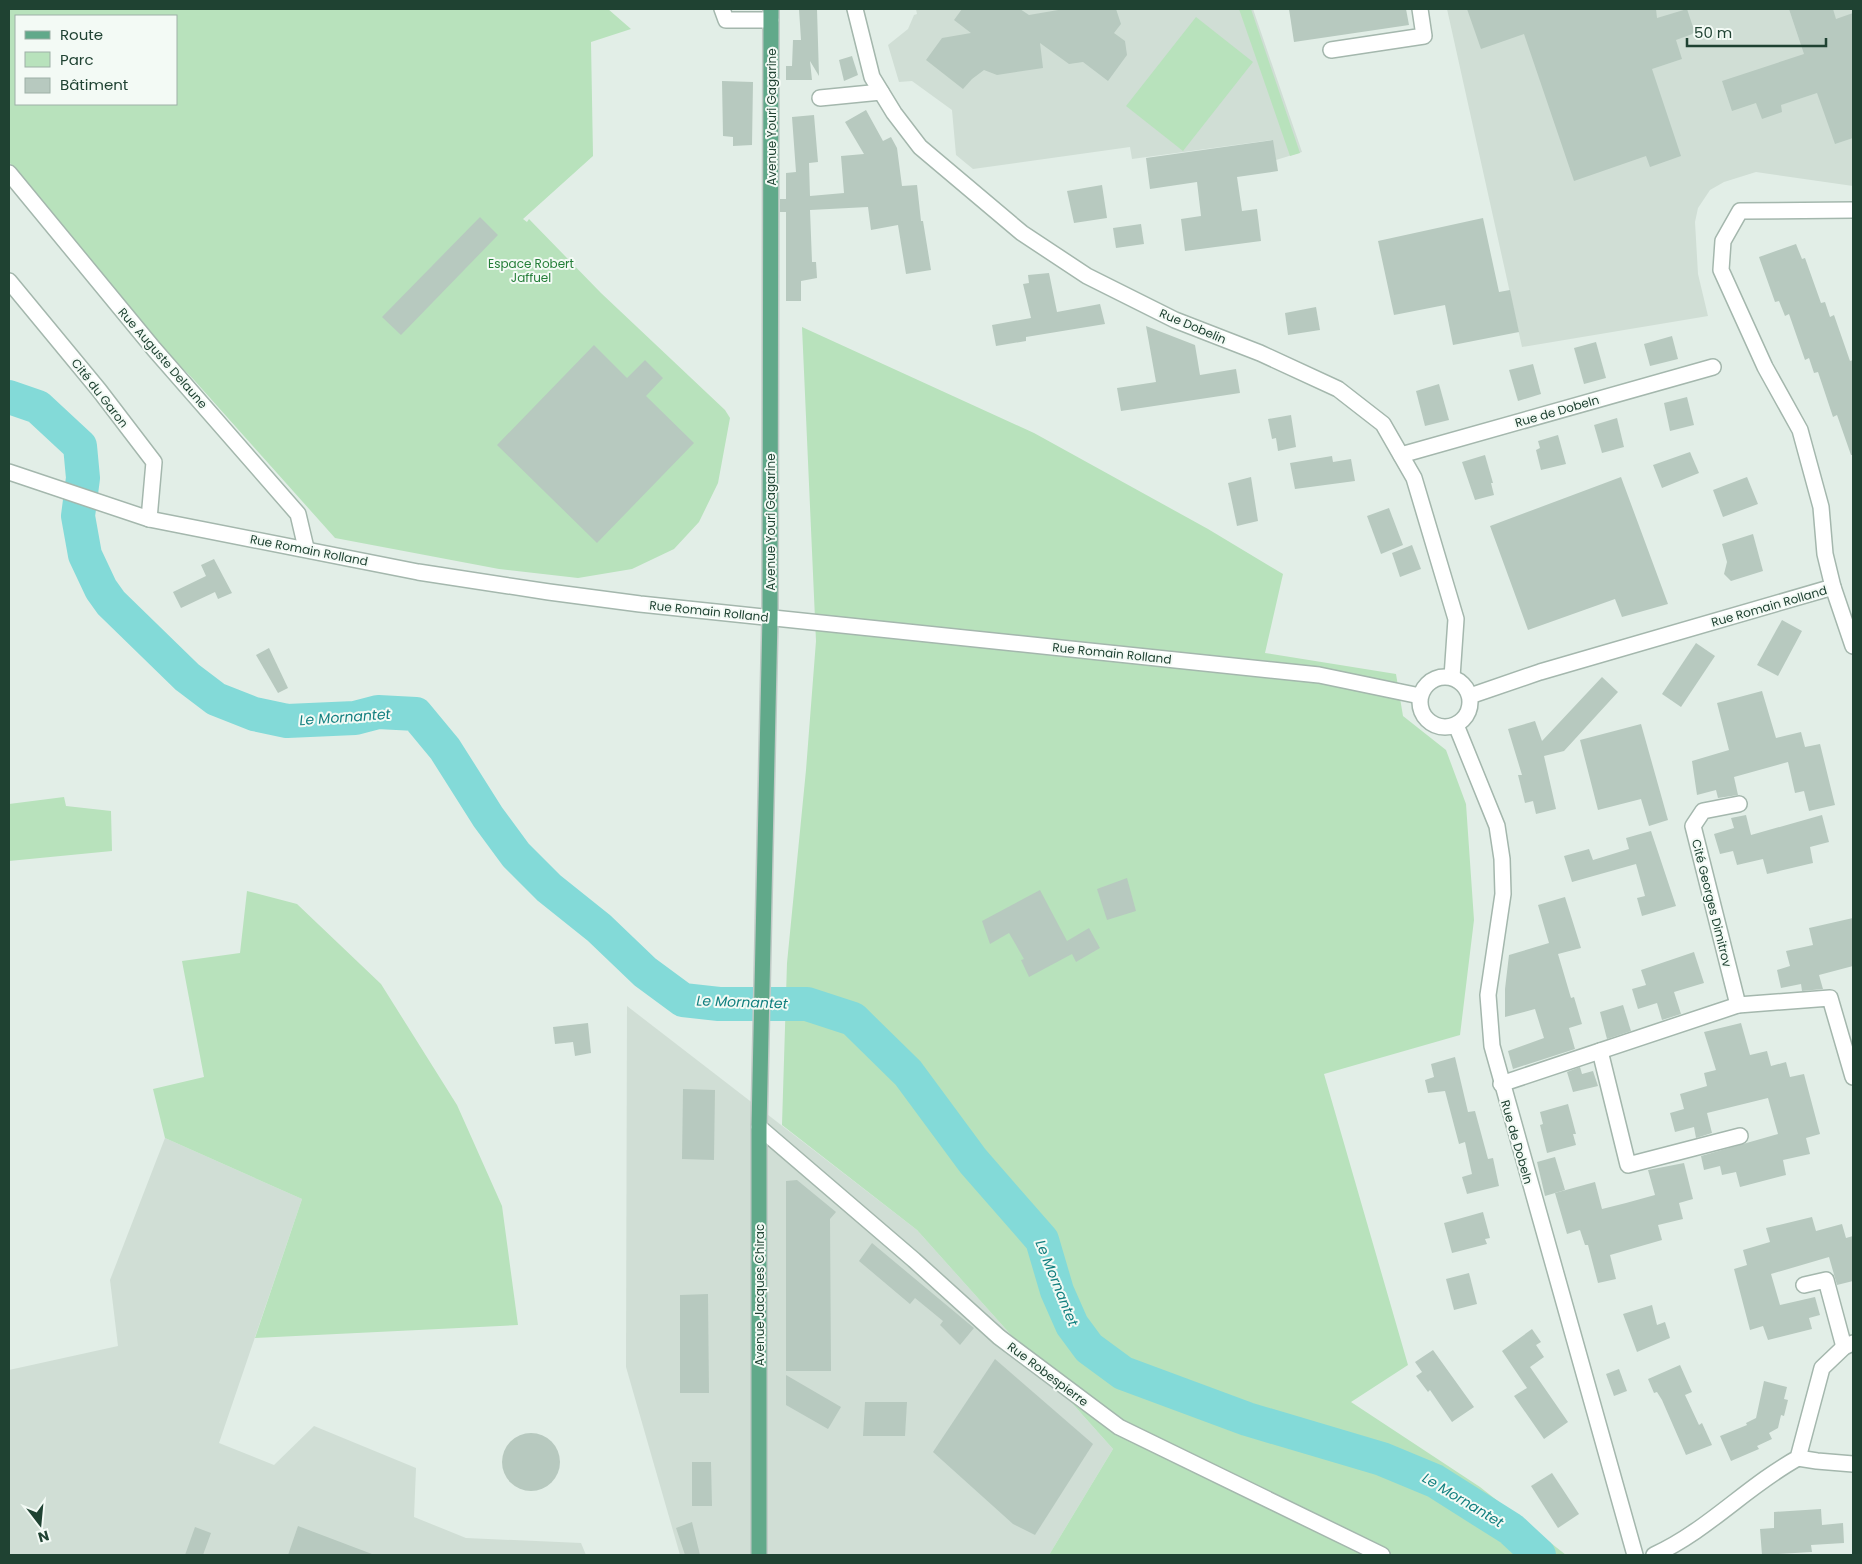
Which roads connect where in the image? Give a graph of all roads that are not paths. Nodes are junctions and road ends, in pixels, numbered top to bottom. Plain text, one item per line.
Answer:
1 (722, 9) edge
2 (854, 9) edge
3 (1420, 9) edge
4 (771, 15) edge
5 (1331, 50) dead end
6 (881, 92) junction
7 (820, 98) dead end
8 (9, 173) edge
9 (1853, 210) edge
10 (9, 282) edge
11 (1713, 366) dead end
12 (1401, 455) junction
13 (9, 472) edge
14 (149, 519) junction
15 (306, 548) junction
16 (1833, 587) junction
17 (770, 617) junction
18 (1853, 646) edge
19 (1452, 678) junction
20 (1420, 696) junction
21 (1470, 696) junction
22 (1456, 725) junction
23 (1740, 804) dead end
24 (1738, 1005) junction
25 (760, 1035) joint
26 (1600, 1051) junction
27 (1853, 1077) edge
28 (1501, 1084) junction
29 (759, 1127) junction
30 (1740, 1136) dead end
31 (1804, 1285) dead end
32 (1848, 1345) edge
33 (1798, 1458) junction
34 (1853, 1464) edge
35 (759, 1555) edge
36 (1382, 1555) edge
37 (1634, 1555) edge
38 (1654, 1555) edge

1 - 4 street
2 - 6 street, Rue Dobelin
3 - 5 street
4 - 17 main road, Avenue Youri Gagarine
6 - 7 street
6 - 12 street, Rue Dobelin
8 - 15 street, Rue Auguste Delaune
9 - 16 street, Rue Romain Rolland
10 - 14 street, Cité du Garon
11 - 12 street, Rue de Dobeln
12 - 19 street, Rue Dobelin
13 - 14 street, Rue Romain Rolland
14 - 15 street, Rue Romain Rolland
15 - 17 street, Rue Romain Rolland
16 - 18 street
16 - 21 street, Rue Romain Rolland
17 - 20 street, Rue Romain Rolland
17 - 25 main road, Avenue Youri Gagarine
19 - 20 street
19 - 21 street
20 - 22 street
21 - 22 street
22 - 28 street, Rue de Dobeln
23 - 24 street, Cité Georges Dimitrov
24 - 26 street
24 - 27 street
25 - 29 main road, Avenue Jacques Chirac
26 - 28 street
26 - 30 street
28 - 37 street, Rue de Dobeln
29 - 35 main road, Avenue Jacques Chirac
29 - 36 street, Rue Robespierre
31 - 32 street
32 - 33 street
33 - 34 street
33 - 38 street

